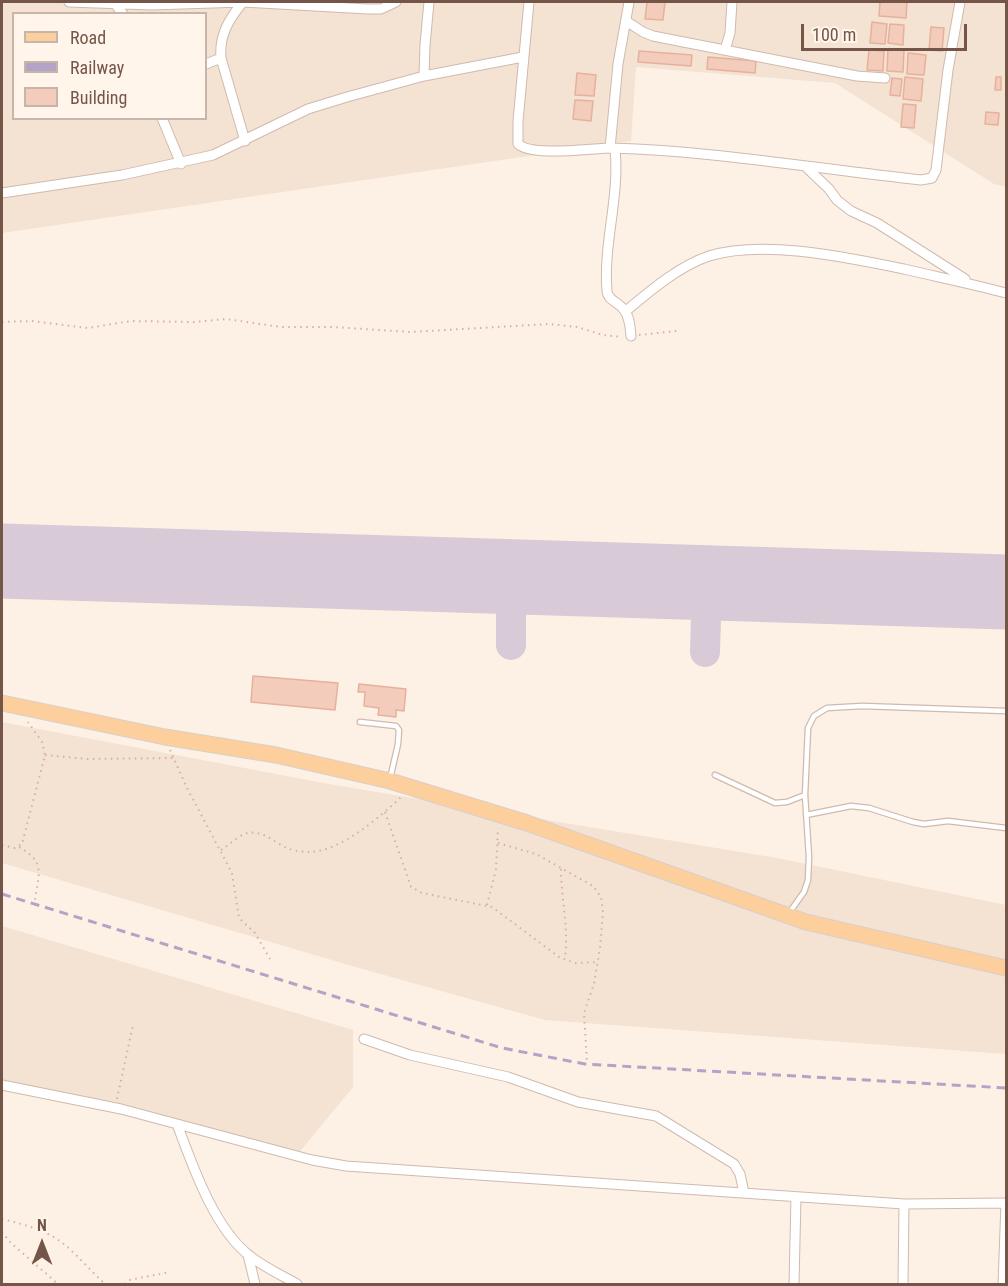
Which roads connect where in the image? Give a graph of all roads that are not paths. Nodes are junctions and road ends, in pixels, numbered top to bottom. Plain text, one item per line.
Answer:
1 (69, 2) edge
2 (243, 2) edge
3 (396, 2) edge
4 (429, 2) edge
5 (529, 2) edge
6 (628, 2) edge
7 (732, 2) edge
8 (960, 2) edge
9 (115, 4) junction
10 (121, 12) edge
11 (626, 21) junction
12 (725, 50) junction
13 (523, 57) junction
14 (221, 58) junction
15 (207, 64) edge
16 (424, 76) junction
17 (885, 78) dead end
18 (163, 120) edge
19 (245, 141) junction
20 (612, 148) junction
21 (182, 164) junction
22 (807, 168) junction
23 (2, 193) edge
24 (973, 284) junction
25 (1006, 293) edge
26 (626, 311) junction
27 (631, 336) road end
28 (9, 704) edge
29 (1006, 711) edge
30 (360, 722) dead end
31 (715, 775) dead end
32 (390, 781) junction
33 (805, 795) junction
34 (806, 815) junction
35 (1006, 828) edge
36 (787, 915) junction
37 (1006, 968) edge
38 (364, 1039) dead end
39 (2, 1085) edge
40 (177, 1124) junction
41 (744, 1193) junction
42 (796, 1197) junction
43 (1006, 1203) edge
44 (904, 1204) junction
45 (248, 1255) junction
46 (255, 1284) edge
47 (297, 1284) edge
48 (794, 1284) edge
49 (903, 1284) edge
50 (1004, 1284) edge

1 - 9 street
2 - 3 street
2 - 9 street
2 - 14 street
4 - 16 street
5 - 13 street
6 - 11 street
7 - 12 street
8 - 22 street
9 - 10 street
11 - 12 street
11 - 20 street
12 - 17 street
13 - 16 street
13 - 20 street
14 - 15 street
14 - 19 street
16 - 19 street
18 - 21 street
19 - 21 street
20 - 22 street
20 - 26 street
21 - 23 street
22 - 24 street
24 - 25 street
24 - 26 street
26 - 27 street
28 - 32 main road
29 - 33 lane
30 - 32 lane
31 - 33 lane
32 - 36 main road
33 - 34 lane
34 - 35 lane
34 - 36 lane
36 - 37 main road
38 - 41 street
39 - 40 street
40 - 41 street
40 - 45 street
41 - 42 street
42 - 44 street
42 - 48 street
43 - 44 street
43 - 50 street
44 - 49 street
45 - 46 street
45 - 47 street

